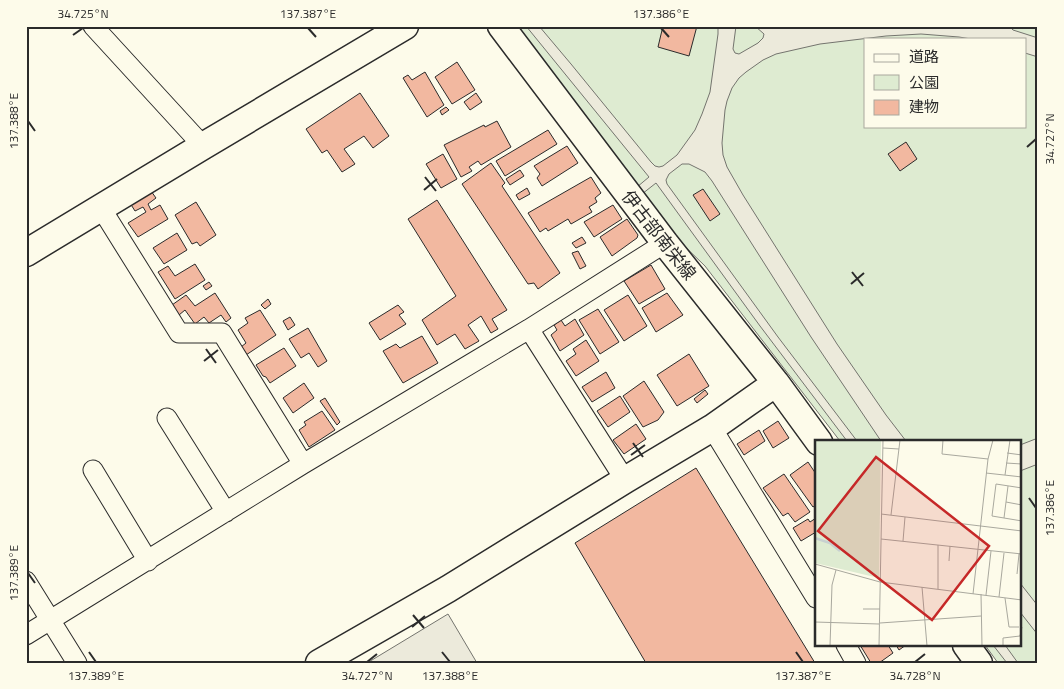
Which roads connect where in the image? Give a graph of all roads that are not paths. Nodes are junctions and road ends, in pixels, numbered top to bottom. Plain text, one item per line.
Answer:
1 (93, 26) edge
2 (405, 26) edge
3 (501, 26) edge
4 (203, 146) junction
5 (101, 208) junction
6 (665, 243) junction
7 (26, 253) edge
8 (529, 329) junction
9 (776, 383) junction
10 (167, 418) dead end
11 (712, 428) junction
12 (818, 440) edge
13 (303, 464) junction
14 (93, 470) dead end
15 (625, 480) junction
16 (226, 512) junction
17 (148, 561) junction
18 (26, 581) edge
19 (815, 596) edge
20 (51, 620) junction
21 (26, 635) edge
22 (847, 646) edge
23 (967, 646) edge
24 (77, 663) edge
25 (319, 663) edge
26 (856, 663) edge
27 (979, 663) edge

1 - 4 street
2 - 4 street
3 - 6 street, 伊古部南栄線
4 - 5 street
5 - 7 street
5 - 13 street
6 - 8 street
6 - 9 street, 伊古部南栄線
8 - 13 street
8 - 15 street
9 - 11 street
9 - 12 street, 伊古部南栄線
10 - 16 street
11 - 15 street
11 - 19 street
13 - 16 street
14 - 17 street
15 - 25 street
16 - 17 street
17 - 20 street
18 - 20 street
20 - 21 street
20 - 24 street
22 - 26 street
23 - 27 street

